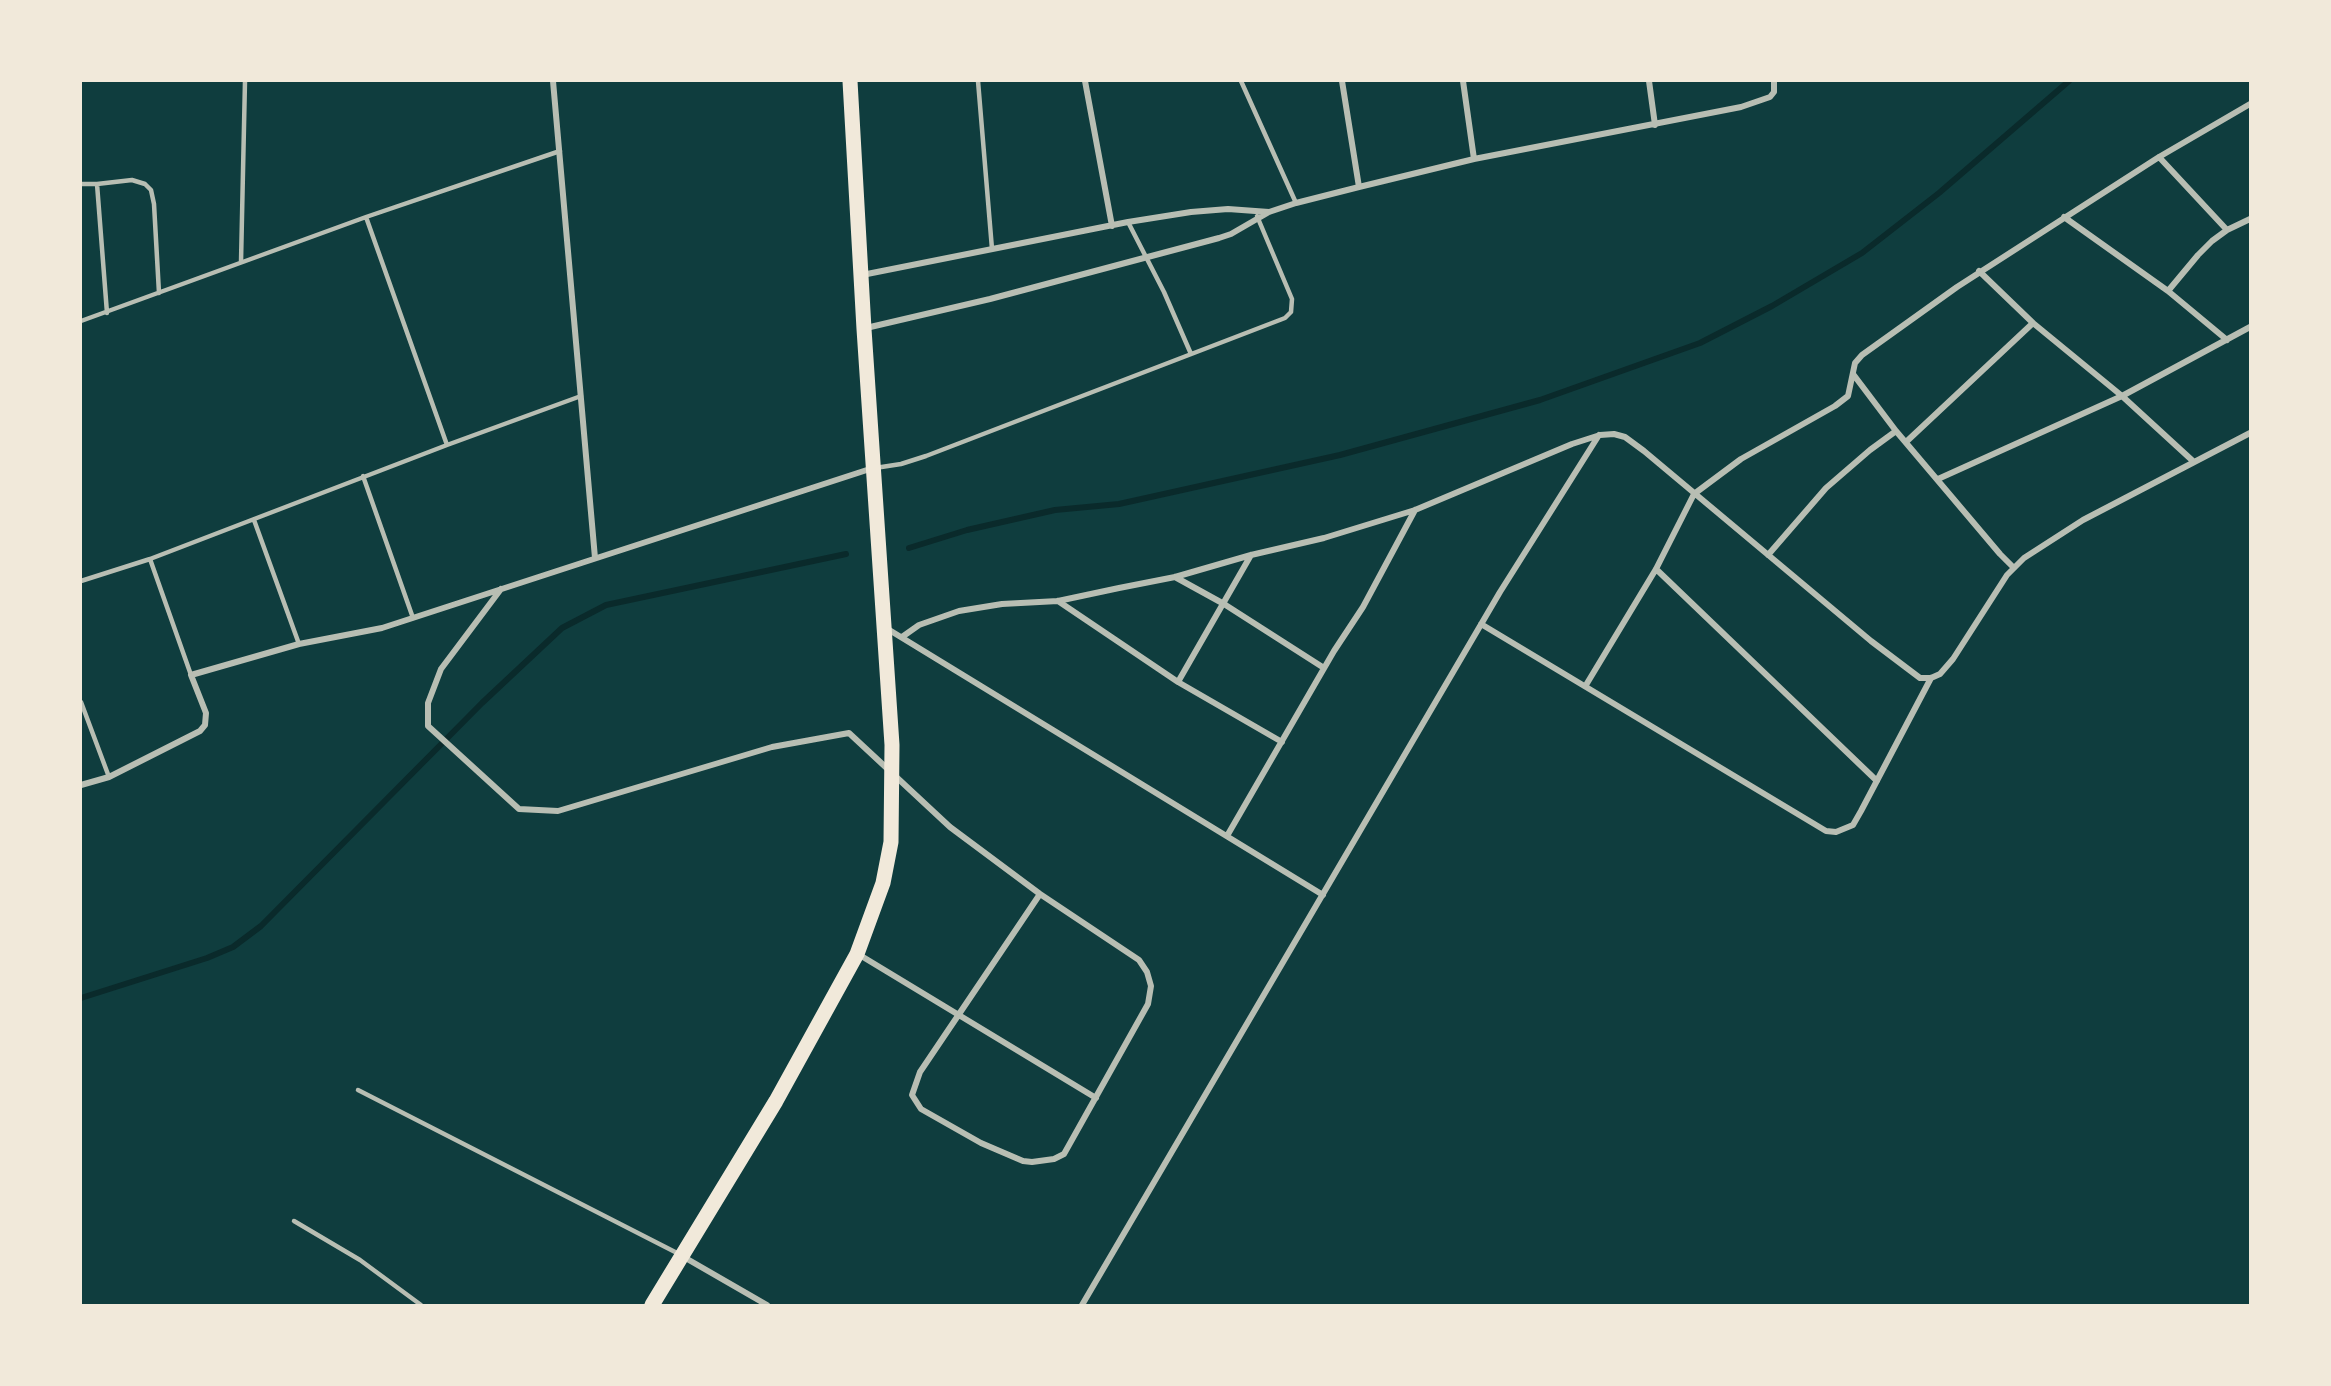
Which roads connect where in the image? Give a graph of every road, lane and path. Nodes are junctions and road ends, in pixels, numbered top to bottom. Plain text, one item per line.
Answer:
1 (245, 81) edge
2 (553, 81) edge
3 (850, 81) edge
4 (978, 81) edge
5 (1085, 81) edge
6 (1241, 81) edge
7 (1342, 81) edge
8 (1463, 81) edge
9 (1649, 81) edge
10 (1774, 81) edge
11 (2250, 104) edge
12 (1655, 125) junction
13 (560, 151) junction
14 (2159, 157) junction
15 (1474, 159) junction
16 (81, 184) edge
17 (97, 184) junction
18 (1359, 187) junction
19 (1296, 203) junction
20 (1255, 211) junction
21 (1269, 212) junction
22 (366, 217) junction
23 (2064, 217) junction
24 (1258, 219) junction
25 (2250, 219) edge
26 (1128, 222) junction
27 (1112, 226) junction
28 (2227, 230) junction
29 (992, 249) junction
30 (1146, 258) junction
31 (240, 262) junction
32 (1979, 271) junction
33 (861, 275) junction
34 (2168, 291) junction
35 (159, 293) junction
36 (107, 313) junction
37 (81, 321) edge
38 (2033, 322) junction
39 (2250, 327) edge
40 (864, 329) junction
41 (2227, 340) junction
42 (1191, 354) junction
43 (1852, 374) junction
44 (581, 396) junction
45 (2121, 396) junction
46 (1896, 431) junction
47 (2250, 433) edge
48 (1600, 435) junction
49 (1906, 442) junction
50 (447, 445) junction
51 (2194, 462) junction
52 (873, 468) junction
53 (363, 476) junction
54 (1938, 479) junction
55 (1694, 495) junction
56 (1415, 510) junction
57 (254, 520) junction
58 (1251, 555) junction
59 (1768, 555) junction
60 (595, 558) junction
61 (150, 559) junction
62 (2014, 568) junction
63 (1656, 569) junction
64 (1175, 577) junction
65 (81, 581) edge
66 (501, 589) junction
67 (1058, 601) junction
68 (1224, 604) junction
69 (413, 618) junction
70 (1481, 624) junction
71 (883, 627) junction
72 (902, 637) junction
73 (299, 644) junction
74 (1324, 668) junction
75 (191, 675) junction
76 (1931, 678) junction
77 (1178, 682) junction
78 (1586, 686) junction
79 (81, 702) edge
80 (1282, 742) junction
81 (892, 774) junction
82 (109, 777) junction
83 (1877, 781) junction
84 (81, 785) edge
85 (1227, 836) junction
86 (1040, 894) junction
87 (1323, 895) junction
88 (857, 954) junction
89 (958, 1015) junction
90 (358, 1090) dead end
91 (1096, 1098) junction
92 (294, 1221) dead end
93 (682, 1255) junction
94 (421, 1305) edge
95 (652, 1305) edge
96 (767, 1305) edge
97 (1082, 1305) edge

1 - 31 lane
2 - 13 street
3 - 33 main road
4 - 29 lane
5 - 27 street
6 - 19 lane
7 - 18 street
8 - 15 street
9 - 12 street
10 - 12 street
11 - 14 street
12 - 15 street
13 - 22 lane
13 - 44 street
14 - 23 street
14 - 28 street
15 - 18 street
16 - 17 lane
17 - 35 lane
17 - 36 lane
18 - 19 street
19 - 21 street
20 - 21 street
20 - 24 lane
20 - 26 street
21 - 24 street
22 - 31 lane
22 - 50 lane
23 - 32 street
23 - 34 street
24 - 30 street
24 - 42 lane
25 - 28 street
26 - 27 street
26 - 30 lane
27 - 29 street
28 - 34 street
29 - 33 street
30 - 40 street
30 - 42 lane
31 - 35 lane
32 - 38 street
32 - 43 street
33 - 40 main road
34 - 41 street
35 - 36 lane
36 - 37 lane
38 - 45 street
38 - 49 street
39 - 41 street
40 - 52 main road
41 - 45 street
42 - 52 lane
43 - 46 street
43 - 55 street
44 - 50 lane
44 - 60 street
45 - 51 street
45 - 54 street
46 - 49 street
46 - 59 street
47 - 51 street
48 - 55 street
48 - 56 street
48 - 70 street
49 - 54 street
50 - 53 lane
51 - 62 street
52 - 60 street
52 - 71 main road
53 - 57 lane
53 - 69 lane
54 - 62 street
55 - 59 street
55 - 63 street
56 - 58 street
56 - 74 street
57 - 61 lane
57 - 73 lane
58 - 64 street
58 - 68 street
59 - 76 street
60 - 66 street
61 - 65 lane
61 - 75 lane
62 - 76 street
63 - 78 street
63 - 83 street
64 - 67 street
64 - 68 street
66 - 69 street
66 - 81 street
67 - 72 street
67 - 77 street
68 - 74 street
68 - 77 street
69 - 73 street
70 - 78 street
70 - 87 street
71 - 72 street
71 - 81 main road
72 - 85 street
73 - 75 street
74 - 80 street
75 - 82 street
76 - 83 street
77 - 80 street
78 - 83 street
79 - 82 lane
80 - 85 street
81 - 86 street
81 - 88 main road
82 - 84 street
85 - 87 street
86 - 89 street
86 - 91 street
87 - 97 street
88 - 89 street
88 - 93 main road
89 - 91 street
89 - 91 street
90 - 93 lane
92 - 94 lane
93 - 95 main road
93 - 96 street

